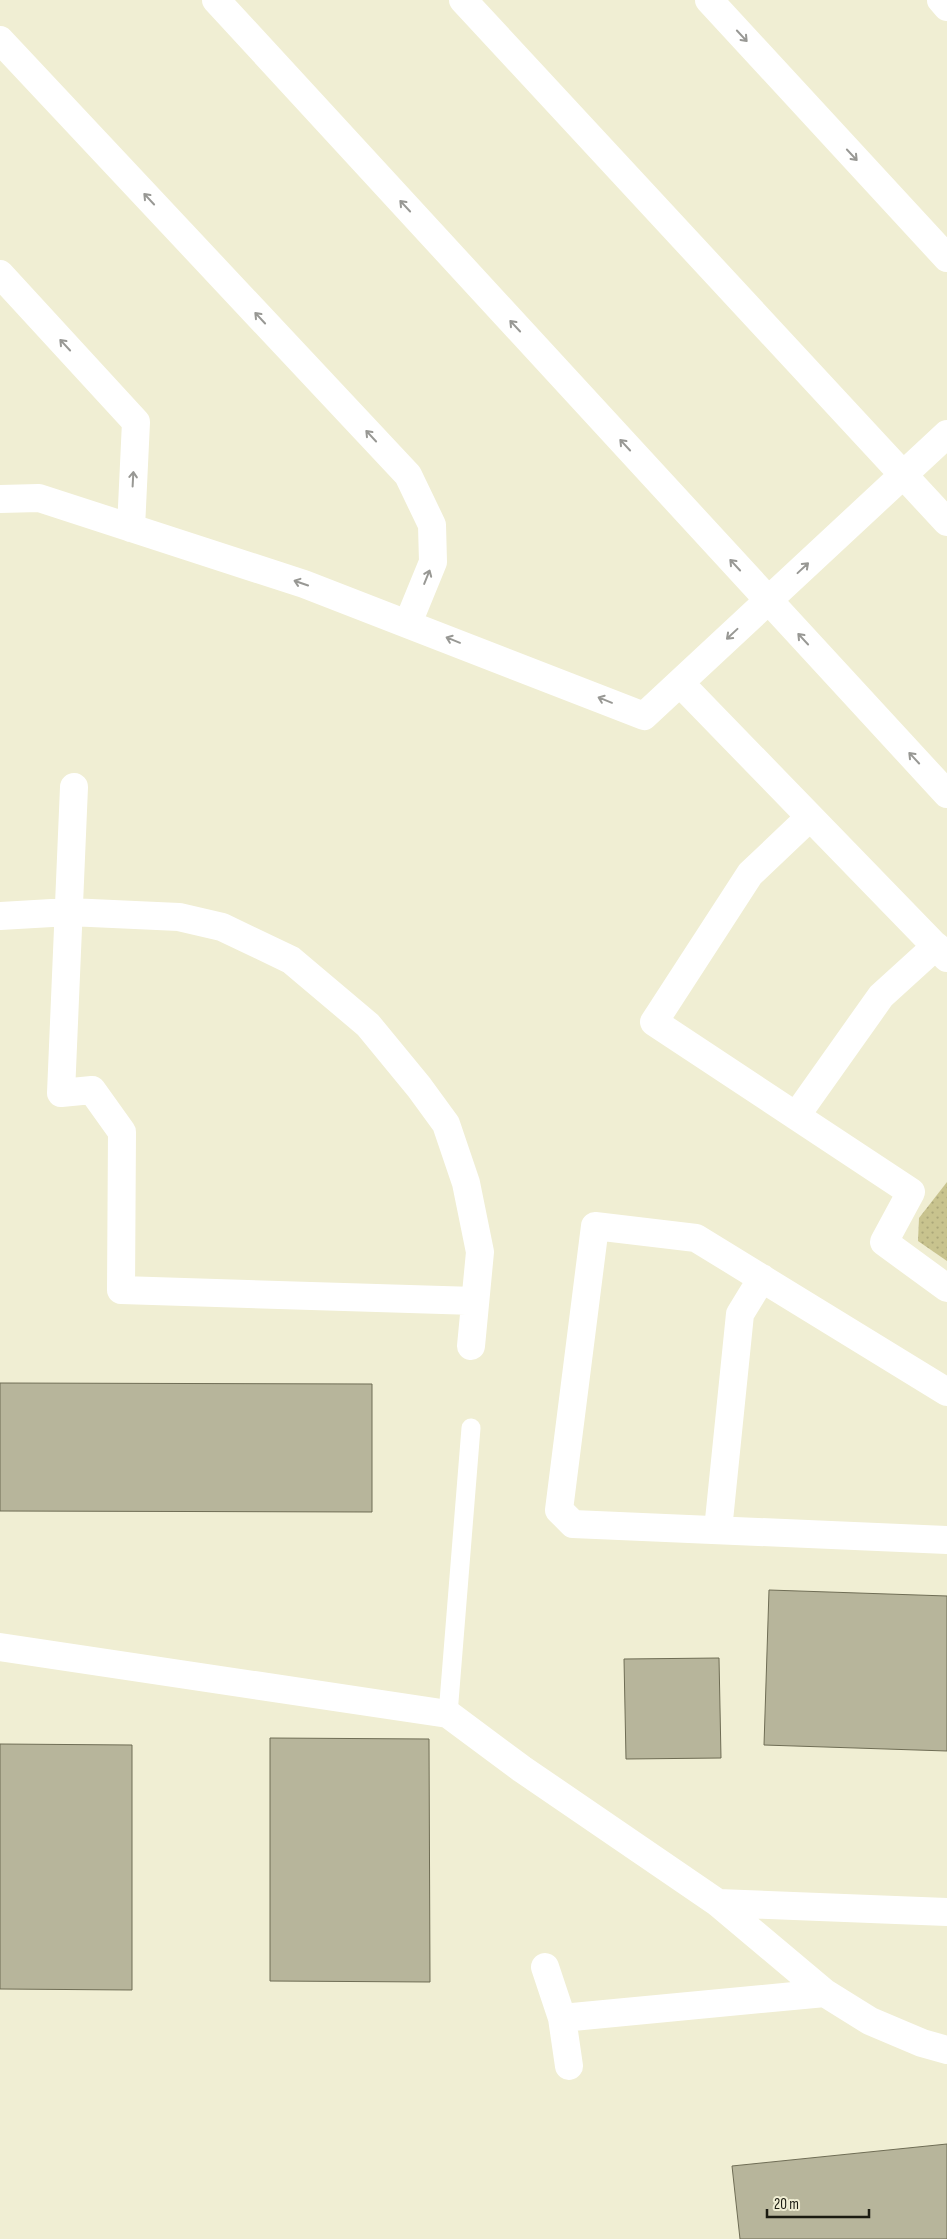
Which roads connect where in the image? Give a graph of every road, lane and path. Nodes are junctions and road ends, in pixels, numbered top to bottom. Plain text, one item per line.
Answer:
1 (216, 0) edge
2 (463, 0) edge
3 (709, 0) edge
4 (941, 0) edge
5 (947, 7) edge
6 (0, 40) edge
7 (947, 258) edge
8 (0, 274) edge
9 (947, 434) edge
10 (902, 476) junction
11 (0, 499) edge
12 (947, 522) edge
13 (131, 528) junction
14 (768, 601) junction
15 (408, 623) junction
16 (680, 682) junction
17 (74, 787) dead end
18 (947, 794) edge
19 (810, 817) junction
20 (69, 912) junction
21 (0, 916) edge
22 (941, 952) edge
23 (796, 1116) junction
24 (762, 1278) junction
25 (947, 1288) edge
26 (475, 1300) junction
27 (471, 1346) dead end
28 (947, 1392) edge
29 (471, 1428) dead end
30 (718, 1530) junction
31 (947, 1540) edge
32 (0, 1647) edge
33 (448, 1714) junction
34 (718, 1903) junction
35 (947, 1912) edge
36 (545, 1967) dead end
37 (825, 1993) junction
38 (562, 2018) junction
39 (947, 2050) edge
40 (569, 2066) dead end

14 -> 1 street
2 - 10 street
3 -> 7 street
4 - 5 street
15 -> 6 street
13 -> 8 street
9 - 10 street
10 - 12 street
14 -> 10 street
11 - 13 street
15 -> 13 street
14 -> 16 street
18 -> 14 street
16 -> 15 street
16 - 19 street
17 - 20 street
19 - 22 street
19 - 23 street
20 - 21 street
20 - 26 street
20 - 26 street
22 - 23 street
23 - 25 street
24 - 28 street
24 - 30 street
24 - 30 street
26 - 27 street
29 - 33 lane
30 - 31 street
32 - 33 street
33 - 34 street
34 - 35 street
34 - 37 street
36 - 38 street
37 - 38 street
37 - 39 street
38 - 40 street

